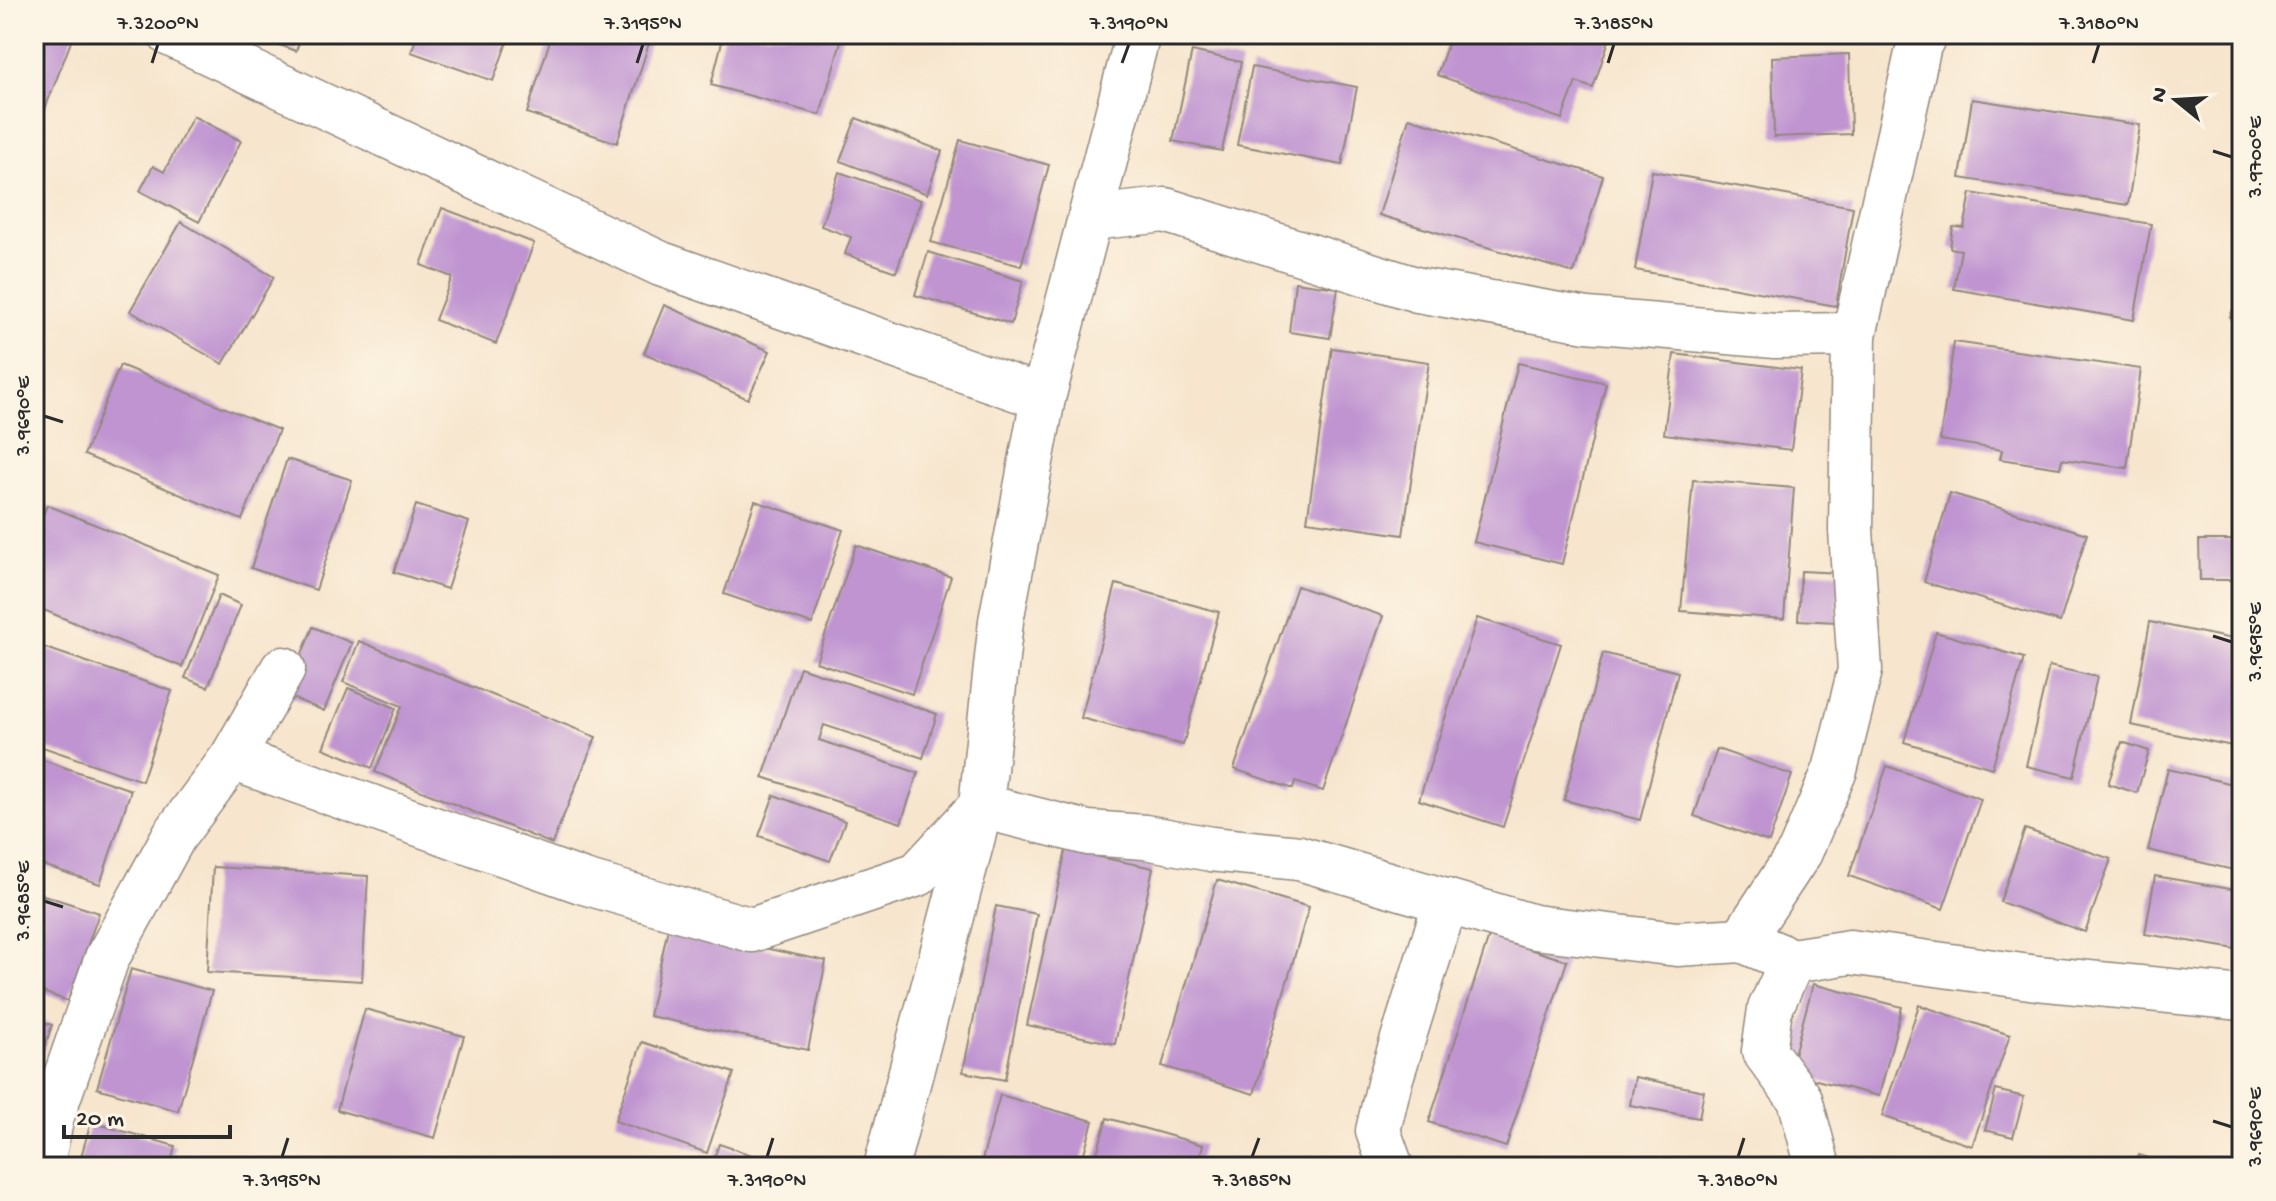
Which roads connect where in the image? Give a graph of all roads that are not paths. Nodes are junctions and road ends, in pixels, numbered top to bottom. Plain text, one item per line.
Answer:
1 (170, 34) edge
2 (1138, 34) edge
3 (1925, 34) edge
4 (1090, 218) junction
5 (1854, 335) junction
6 (1043, 398) junction
7 (283, 669) dead end
8 (232, 758) junction
9 (981, 806) junction
10 (1446, 901) junction
11 (1742, 940) junction
12 (1792, 961) junction
13 (2242, 998) edge
14 (41, 1167) edge
15 (886, 1167) edge
16 (1391, 1167) edge
17 (1818, 1167) edge

1 - 6 street
2 - 4 street
3 - 5 street
4 - 5 street
4 - 6 street
5 - 11 street
6 - 9 street
7 - 8 street
8 - 9 street
8 - 14 street
9 - 10 street
9 - 15 street
10 - 11 street
10 - 16 street
11 - 12 street
12 - 13 street
12 - 17 street

